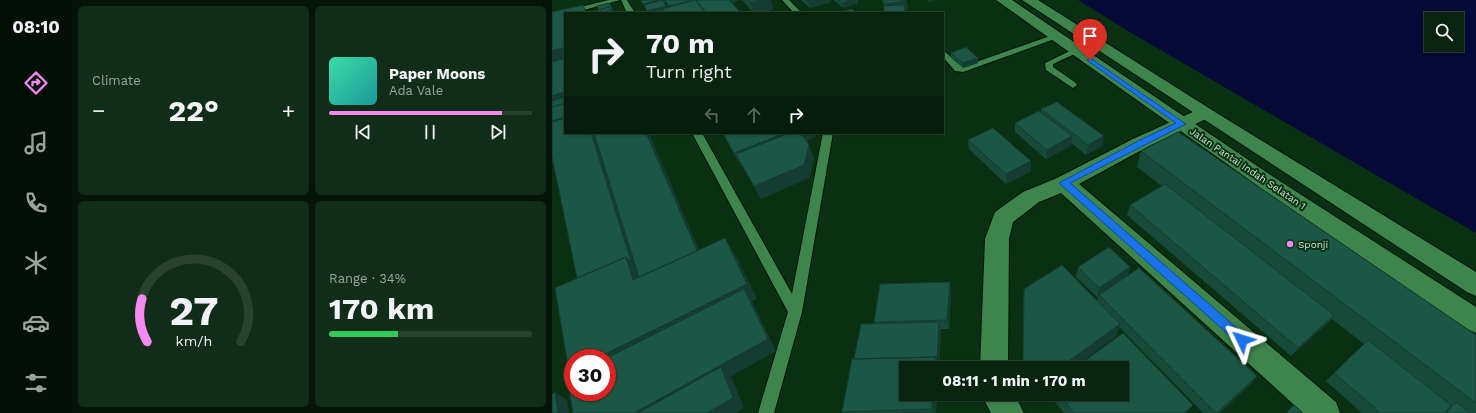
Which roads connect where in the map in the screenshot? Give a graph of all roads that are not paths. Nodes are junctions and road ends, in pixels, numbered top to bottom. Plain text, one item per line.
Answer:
1 (617, 0) edge
2 (624, 0) edge
3 (785, 0) edge
4 (1002, 0) edge
5 (1029, 0) edge
6 (568, 12) edge
7 (630, 12) edge
8 (797, 12) edge
9 (564, 13) edge
10 (552, 16) edge
11 (1056, 37) junction
12 (1077, 51) junction
13 (944, 53) edge
14 (1073, 85) dead end
15 (1204, 114) junction
16 (1182, 124) junction
17 (698, 134) edge
18 (828, 134) edge
19 (1064, 183) junction
20 (1476, 285) edge
21 (795, 312) junction
22 (1476, 320) edge
23 (994, 361) edge
24 (993, 401) edge
25 (1000, 401) edge
26 (766, 413) edge
27 (992, 413) edge
28 (1009, 413) edge
29 (1325, 413) edge

1 - 6 lane
2 - 7 lane
3 - 8 lane
4 - 11 street, Jalan Pantai Indah Selatan 1
5 - 15 street, Jalan Pantai Indah Selatan 1
9 - 10 lane
11 - 12 street, Jalan Pantai Indah Selatan 1
11 - 13 lane
12 - 14 lane
12 - 16 street, Jalan Pantai Indah Selatan 1
15 - 16 street
15 - 20 street, Jalan Pantai Indah Selatan 1
16 - 19 street
16 - 22 street, Jalan Pantai Indah Selatan 1
17 - 21 lane
18 - 21 lane
19 - 23 street
19 - 29 street
21 - 26 lane
24 - 27 street
25 - 28 street

